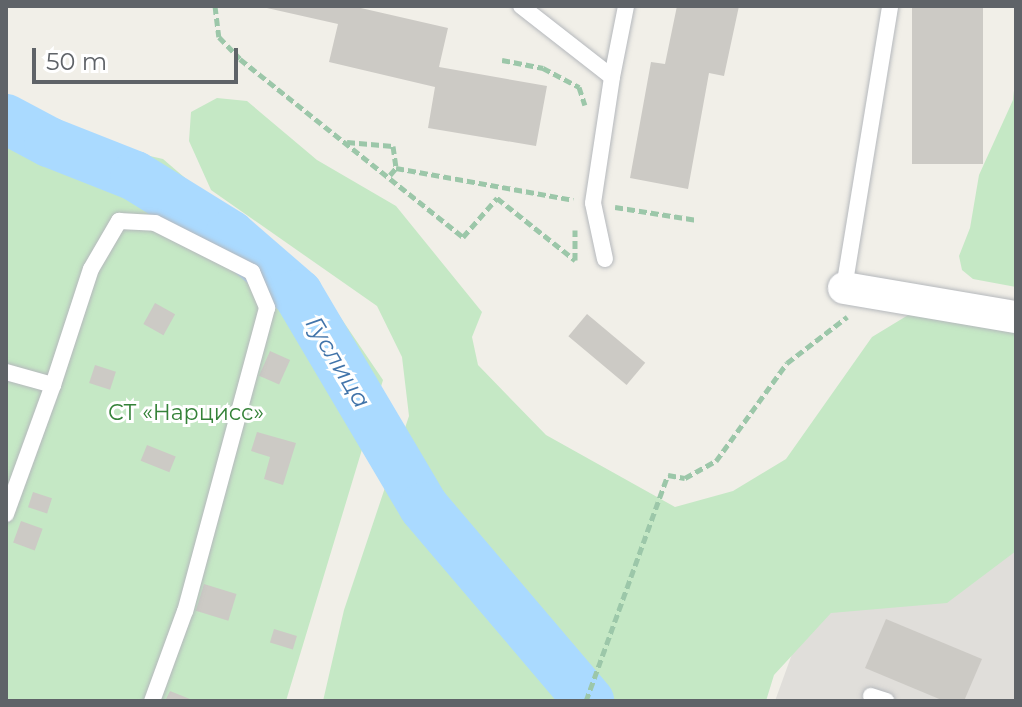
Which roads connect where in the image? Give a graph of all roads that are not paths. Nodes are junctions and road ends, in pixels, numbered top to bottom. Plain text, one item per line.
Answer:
1 (521, 6) edge
2 (626, 6) edge
3 (890, 6) edge
4 (612, 77) junction
5 (605, 259) dead end
6 (844, 288) joint
7 (1016, 317) edge
8 (6, 372) edge
9 (53, 385) junction
10 (6, 514) edge
11 (152, 701) edge

1 - 4 lane
2 - 4 lane
3 - 6 lane
4 - 5 lane
6 - 7 street
8 - 9 lane
9 - 10 lane
9 - 11 lane

